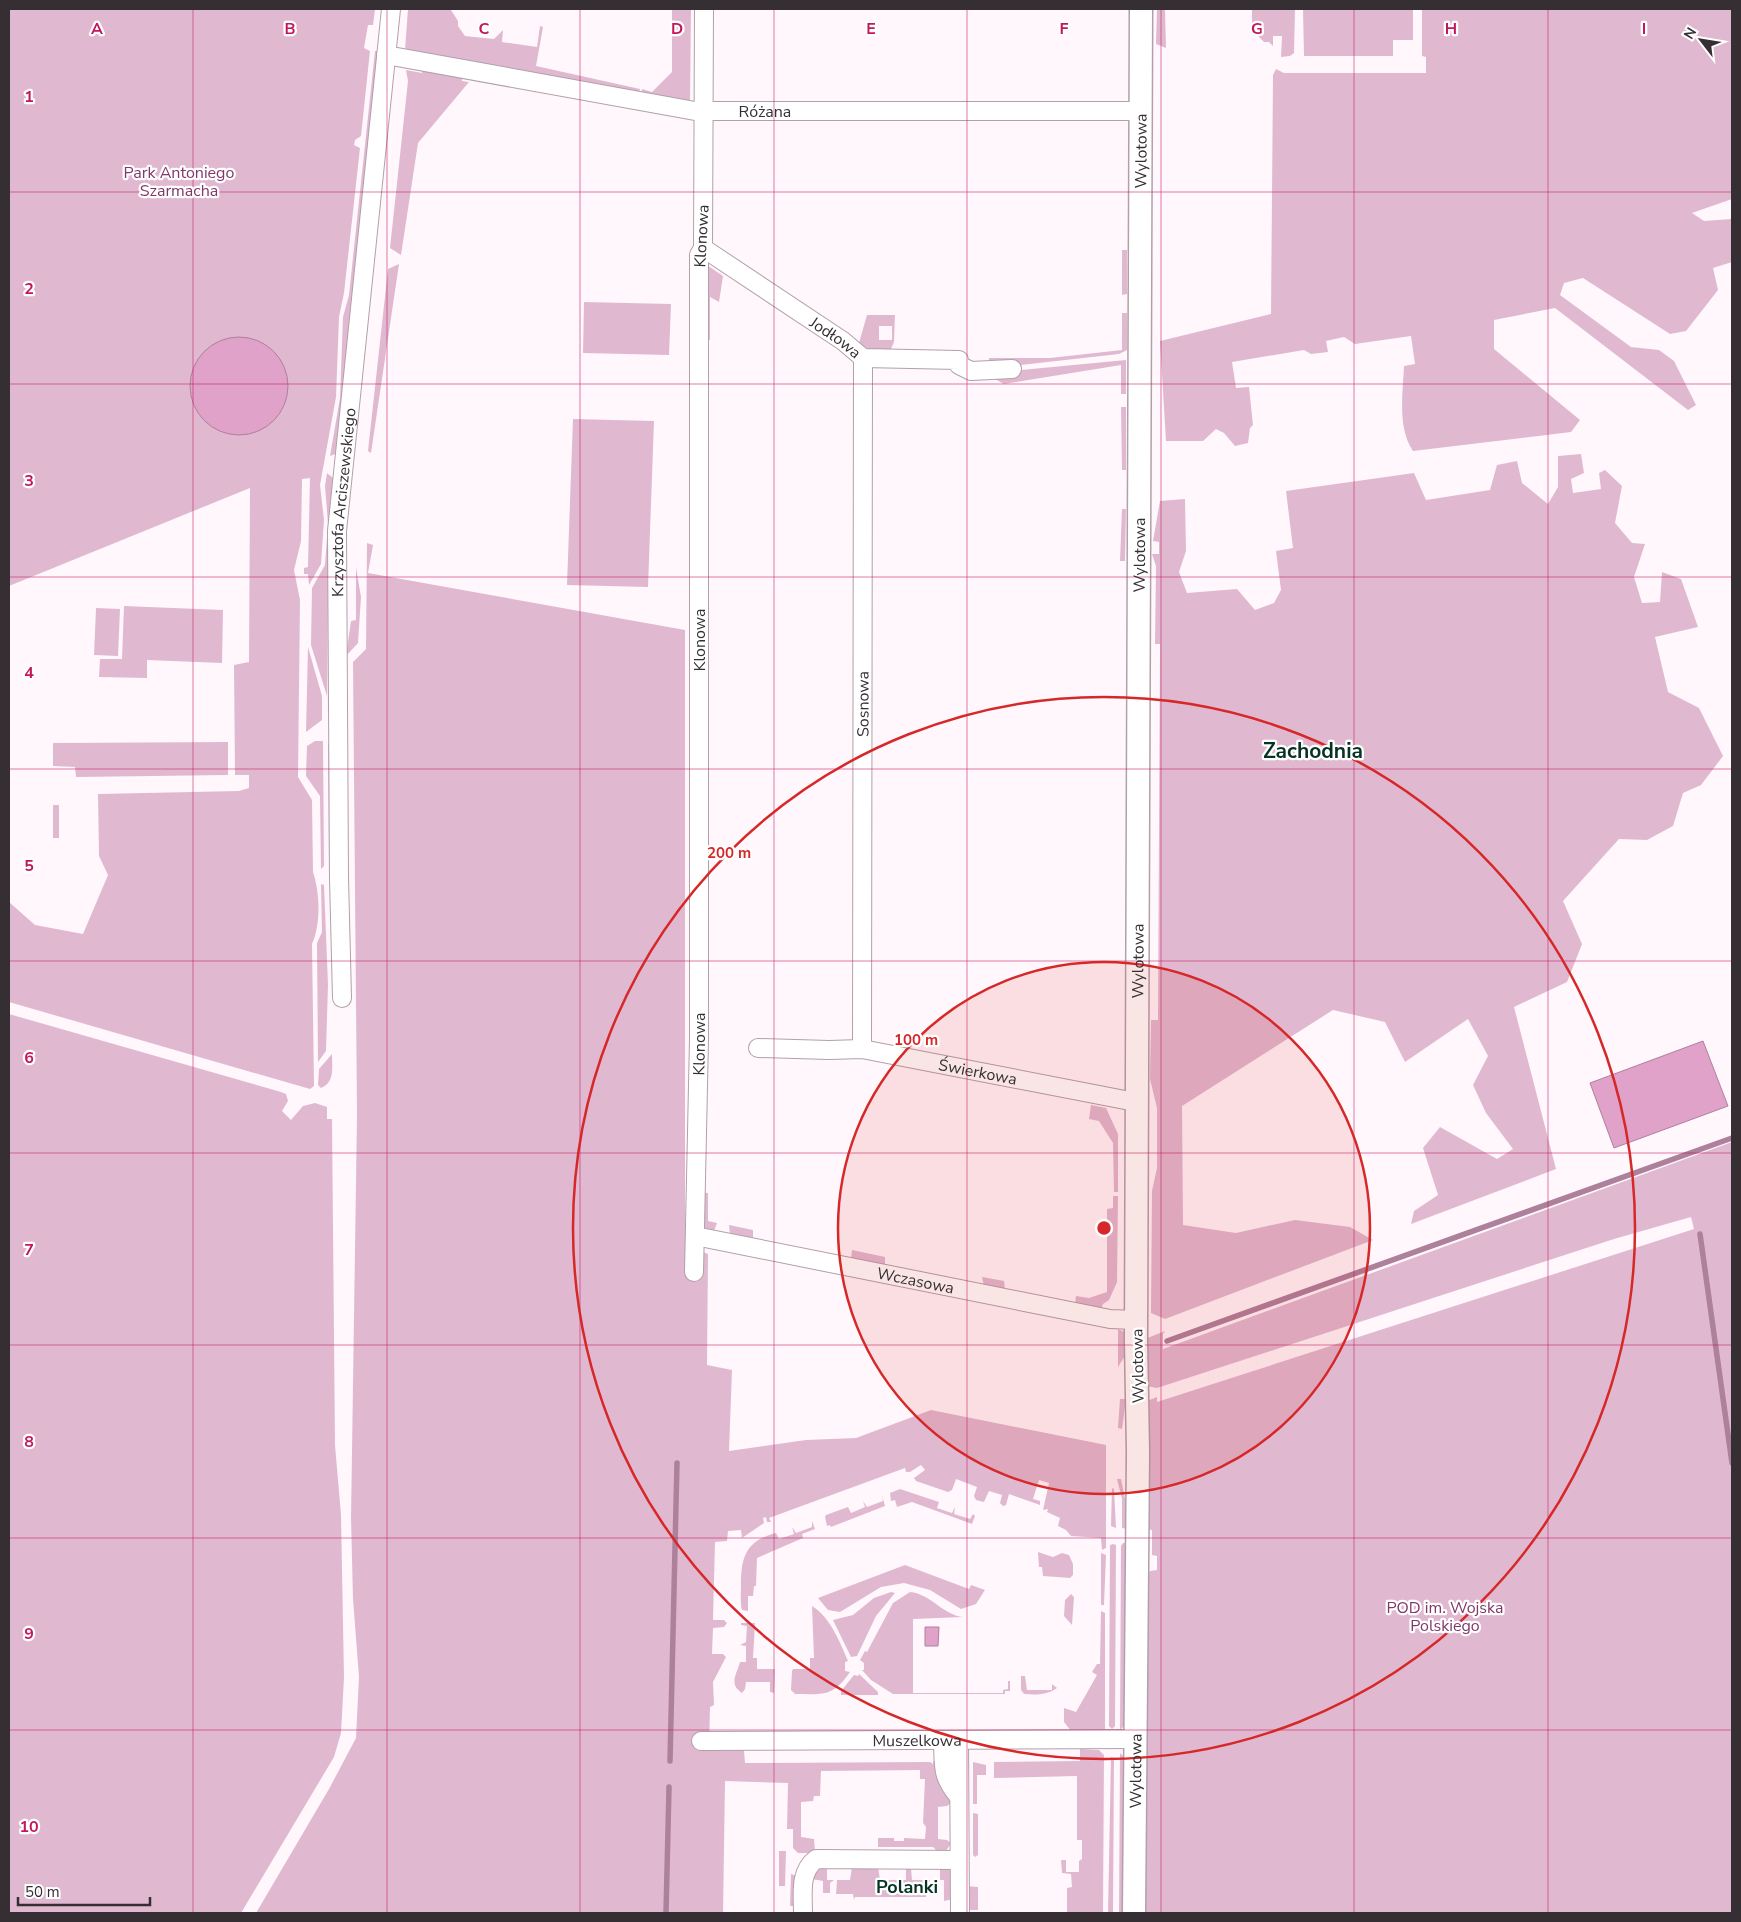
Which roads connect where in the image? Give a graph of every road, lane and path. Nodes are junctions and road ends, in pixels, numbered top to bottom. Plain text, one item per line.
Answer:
1 (391, 9) edge
2 (704, 9) edge
3 (1141, 9) edge
4 (390, 56) junction
5 (704, 111) junction
6 (1141, 111) junction
7 (703, 248) junction
8 (863, 358) junction
9 (1012, 369) dead end
10 (342, 998) dead end
11 (758, 1048) dead end
12 (862, 1049) junction
13 (1137, 1100) junction
14 (695, 1236) junction
15 (694, 1272) dead end
16 (1136, 1320) junction
17 (1135, 1739) junction
18 (951, 1740) junction
19 (700, 1741) dead end
20 (958, 1860) junction
21 (803, 1913) edge
22 (960, 1913) edge
23 (1134, 1913) edge

1 - 4 street, Krzysztofa Arciszewskiego
2 - 5 street, Klonowa
3 - 6 street, Wylotowa
4 - 5 street, Różana
4 - 10 street, Krzysztofa Arciszewskiego
5 - 6 street, Różana
5 - 7 street, Klonowa
6 - 13 street, Wylotowa
7 - 8 street, Jodłowa
7 - 14 street, Klonowa
8 - 9 street, Jodłowa
8 - 12 street, Sosnowa
11 - 12 street, Świerkowa
12 - 13 street, Świerkowa
13 - 16 street, Wylotowa
14 - 15 street, Klonowa
14 - 16 street, Wczasowa
16 - 17 street, Wylotowa
17 - 18 street, Muszelkowa
17 - 23 street, Wylotowa
18 - 19 street, Muszelkowa
18 - 20 street
20 - 21 street
20 - 22 street

